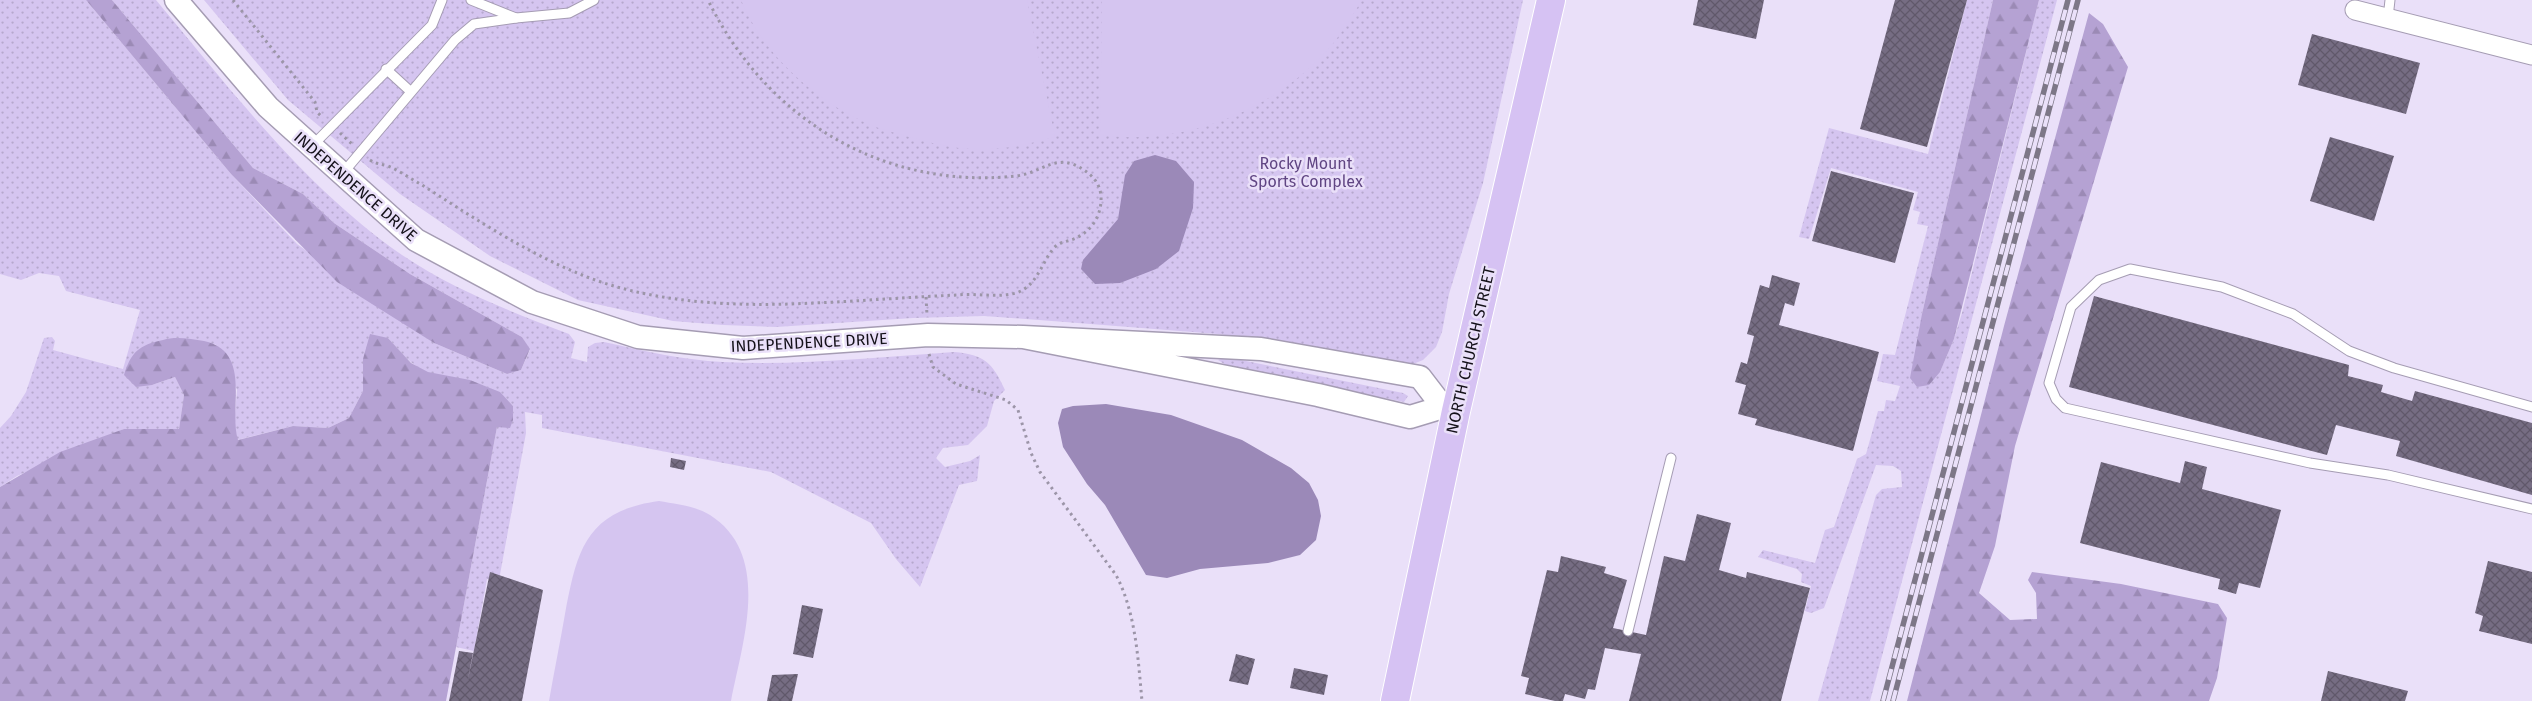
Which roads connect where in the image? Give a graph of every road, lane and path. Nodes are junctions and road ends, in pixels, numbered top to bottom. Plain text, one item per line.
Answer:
1 (176, 0) edge
2 (232, 0) edge
3 (442, 0) edge
4 (471, 0) edge
5 (594, 0) edge
6 (708, 0) edge
7 (1551, 0) edge
8 (2389, 9) edge
9 (2355, 10) dead end
10 (516, 18) junction
11 (2532, 55) edge
12 (386, 69) junction
13 (410, 91) junction
14 (332, 126) junction
15 (311, 147) junction
16 (360, 151) junction
17 (341, 175) junction
18 (926, 297) junction
19 (927, 317) dead end
20 (1023, 337) junction
21 (929, 356) dead end
22 (2532, 407) edge
23 (1449, 409) junction
24 (1671, 458) dead end
25 (2532, 509) edge
26 (1628, 631) dead end
27 (1142, 701) edge
28 (1394, 701) edge

1 - 15 street, INDEPENDENCE DRIVE
2 - 14 path
3 - 12 lane
4 - 10 lane
5 - 10 lane
6 - 18 path
7 - 23 main road, NORTH CHURCH STREET
8 - 9 street
8 - 11 street
10 - 13 lane
12 - 13 lane
12 - 14 lane
13 - 16 lane
14 - 15 lane
14 - 16 path
15 - 17 street, INDEPENDENCE DRIVE
16 - 17 lane
16 - 18 path
17 - 20 street, INDEPENDENCE DRIVE
18 - 19 path
20 - 23 street
20 - 23 street
21 - 27 path
22 - 25 lane
23 - 28 main road, NORTH CHURCH STREET
24 - 26 lane

